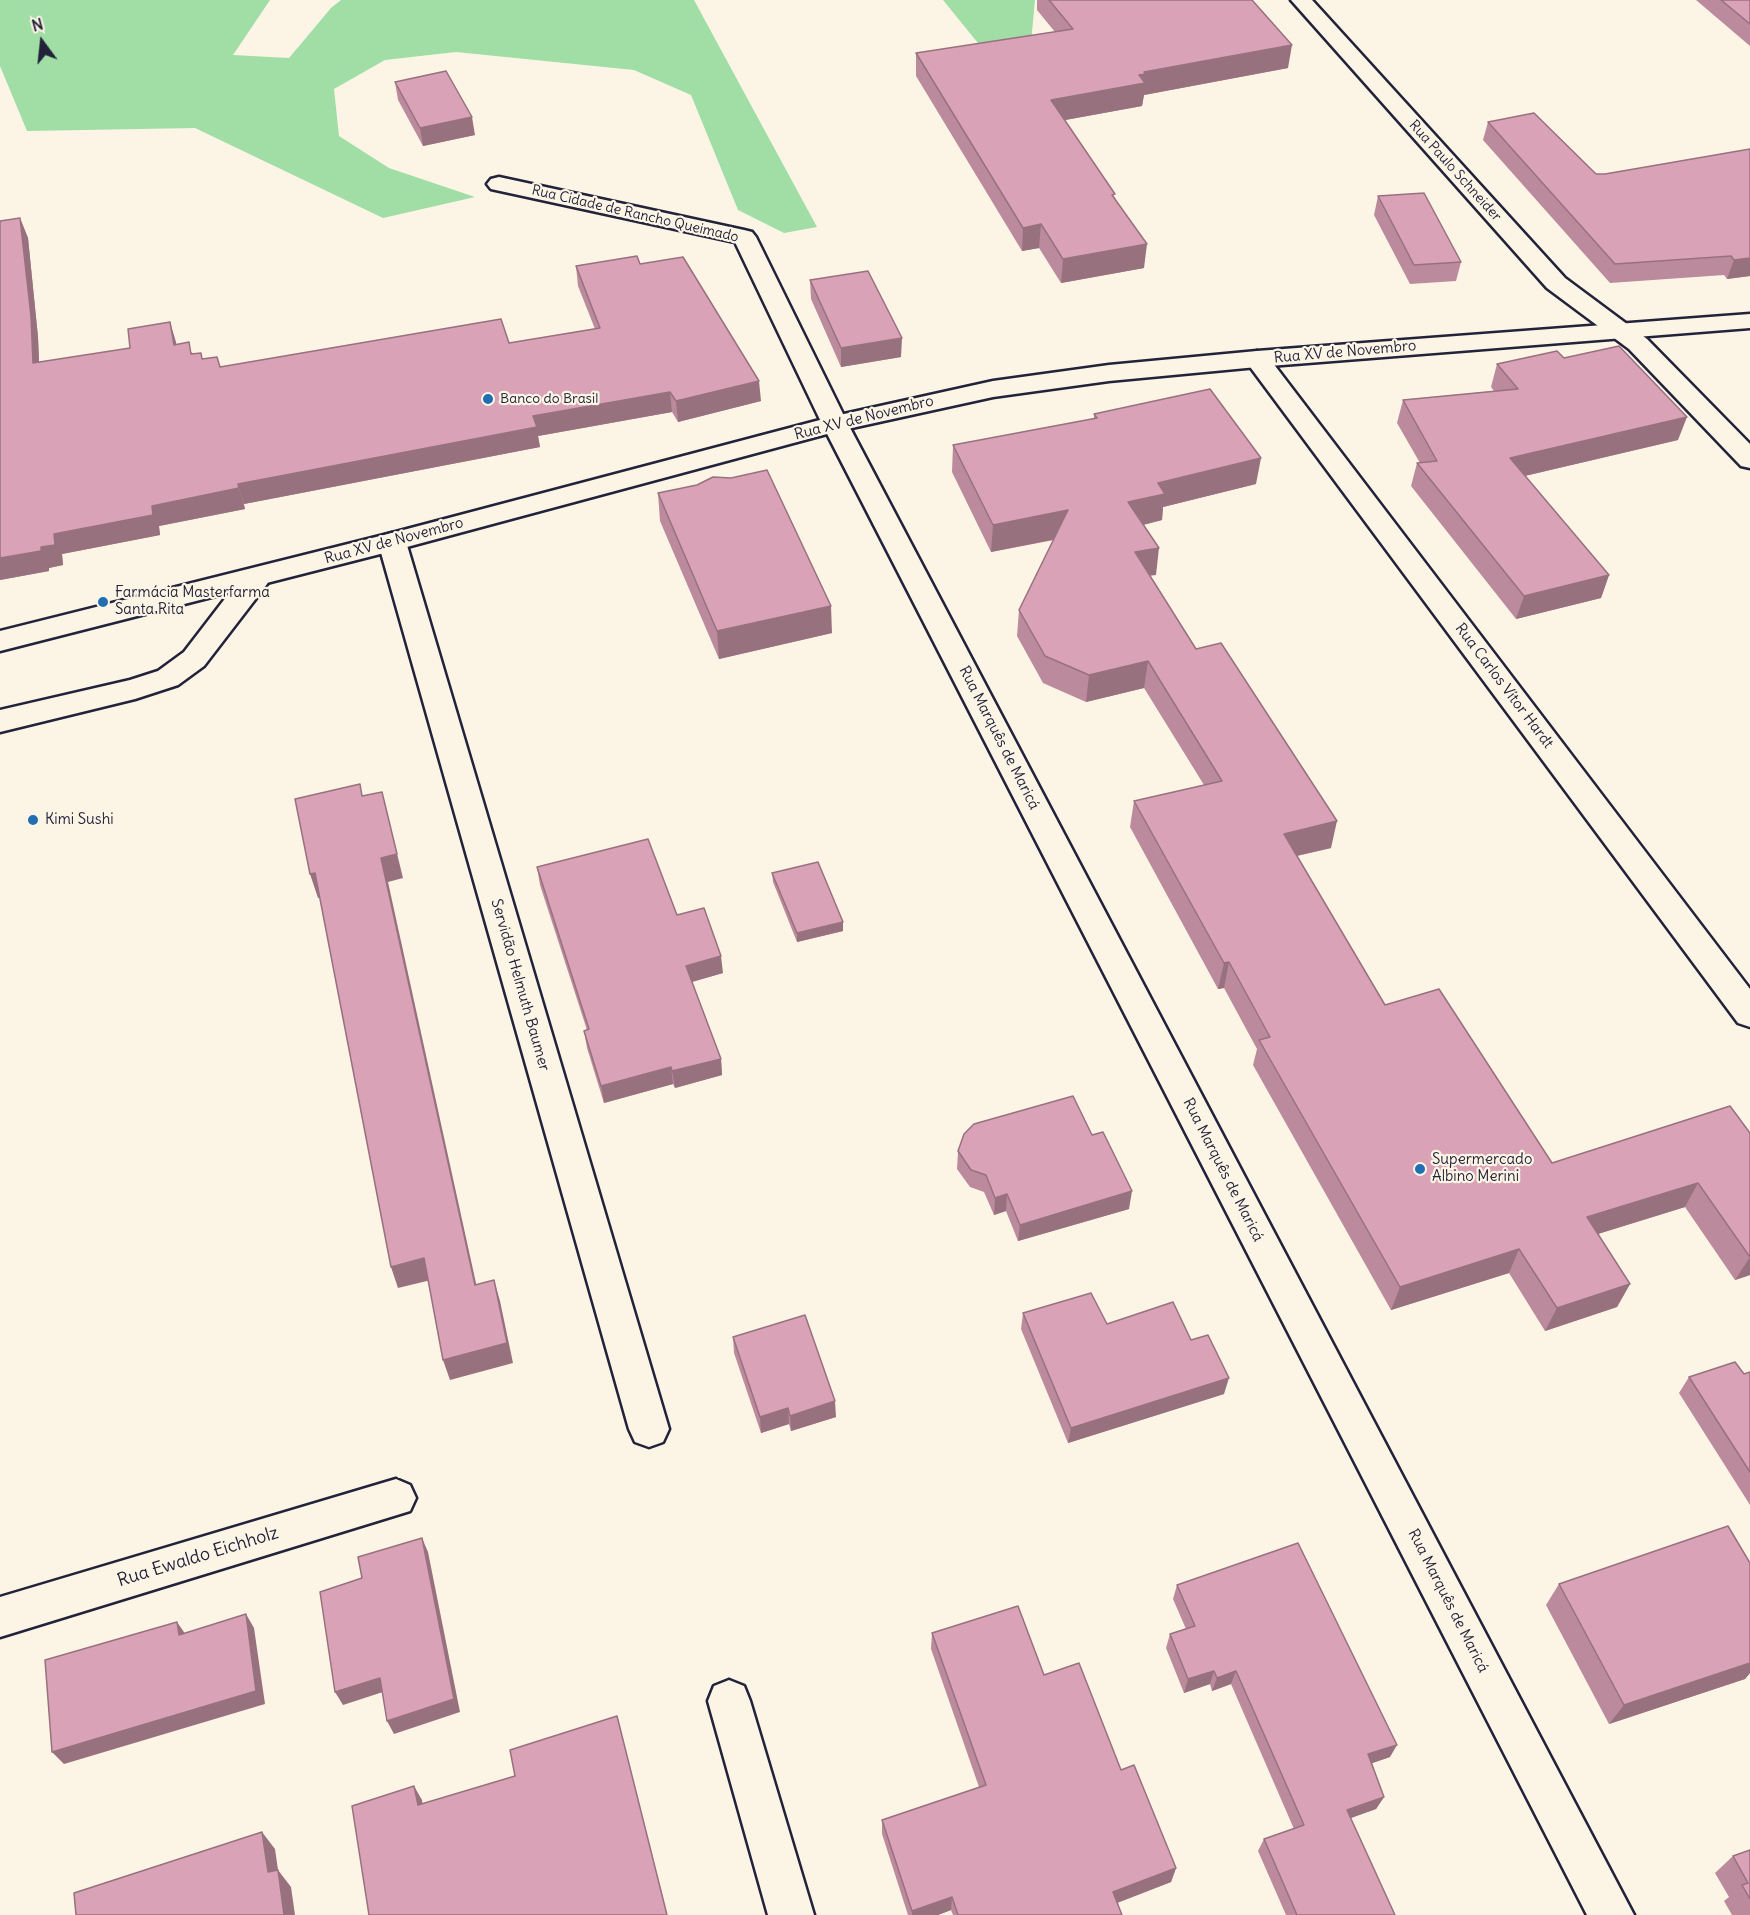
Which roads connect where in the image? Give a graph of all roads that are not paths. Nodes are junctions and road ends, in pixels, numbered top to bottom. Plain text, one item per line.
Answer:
1 (1301, 0) edge
2 (499, 184) dead end
3 (1750, 321) edge
4 (1619, 330) junction
5 (1257, 358) junction
6 (835, 424) junction
7 (1750, 460) edge
8 (392, 542) junction
9 (257, 577) junction
10 (0, 641) edge
11 (0, 721) edge
12 (1750, 1014) edge
13 (649, 1429) dead end
14 (396, 1498) dead end
15 (0, 1617) edge
16 (729, 1701) dead end
17 (791, 1915) edge
18 (1611, 1915) edge

1 - 4 street, Rua Paulo Schneider
2 - 6 street, Rua Cidade de Rancho Queimado
3 - 4 street, Rua XV de Novembro
4 - 5 street, Rua XV de Novembro
4 - 7 street, Rua Paulo Schneider
5 - 6 street, Rua XV de Novembro
5 - 12 street, Rua Carlos Vítor Hardt
6 - 8 street, Rua XV de Novembro
6 - 18 street, Rua Marquês de Maricá
8 - 9 street, Rua XV de Novembro
8 - 13 street, Servidão Helmuth Baumer
9 - 10 street, Rua XV de Novembro
9 - 11 street
14 - 15 street, Rua Ewaldo Eichholz
16 - 17 street

